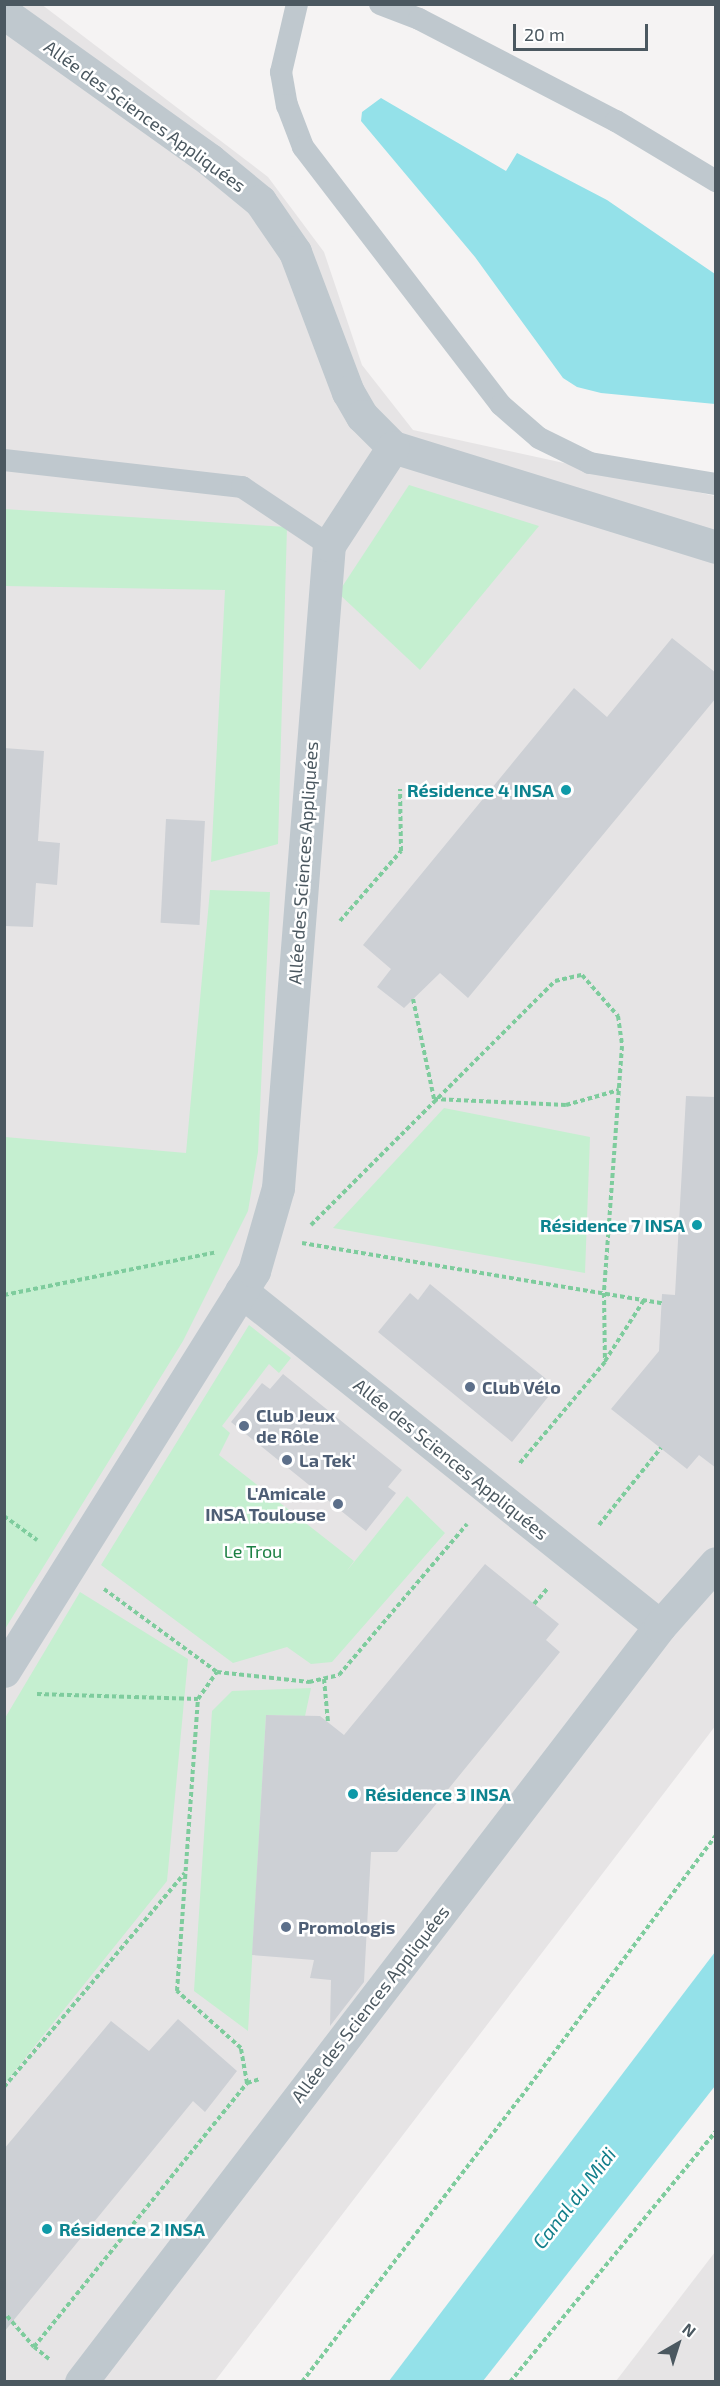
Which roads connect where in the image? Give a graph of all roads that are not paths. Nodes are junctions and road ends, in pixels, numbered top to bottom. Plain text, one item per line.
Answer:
1 (297, 4) edge
2 (380, 4) edge
3 (4, 13) edge
4 (716, 181) edge
5 (393, 447) junction
6 (4, 460) edge
7 (716, 484) edge
8 (705, 544) edge
9 (329, 545) junction
10 (241, 1291) junction
11 (716, 1563) edge
12 (660, 1626) junction
13 (4, 1671) edge
14 (81, 2382) edge

1 - 7 lane
2 - 4 lane
3 - 5 street, Allée des Sciences Appliquées
5 - 8 street, Allée des Sciences Appliquées
5 - 9 street, Allée des Sciences Appliquées
6 - 9 lane
9 - 10 street, Allée des Sciences Appliquées
10 - 12 street, Allée des Sciences Appliquées
10 - 13 street, Allée des Sciences Appliquées
11 - 12 street, Allée des Sciences Appliquées
12 - 14 street, Allée des Sciences Appliquées

